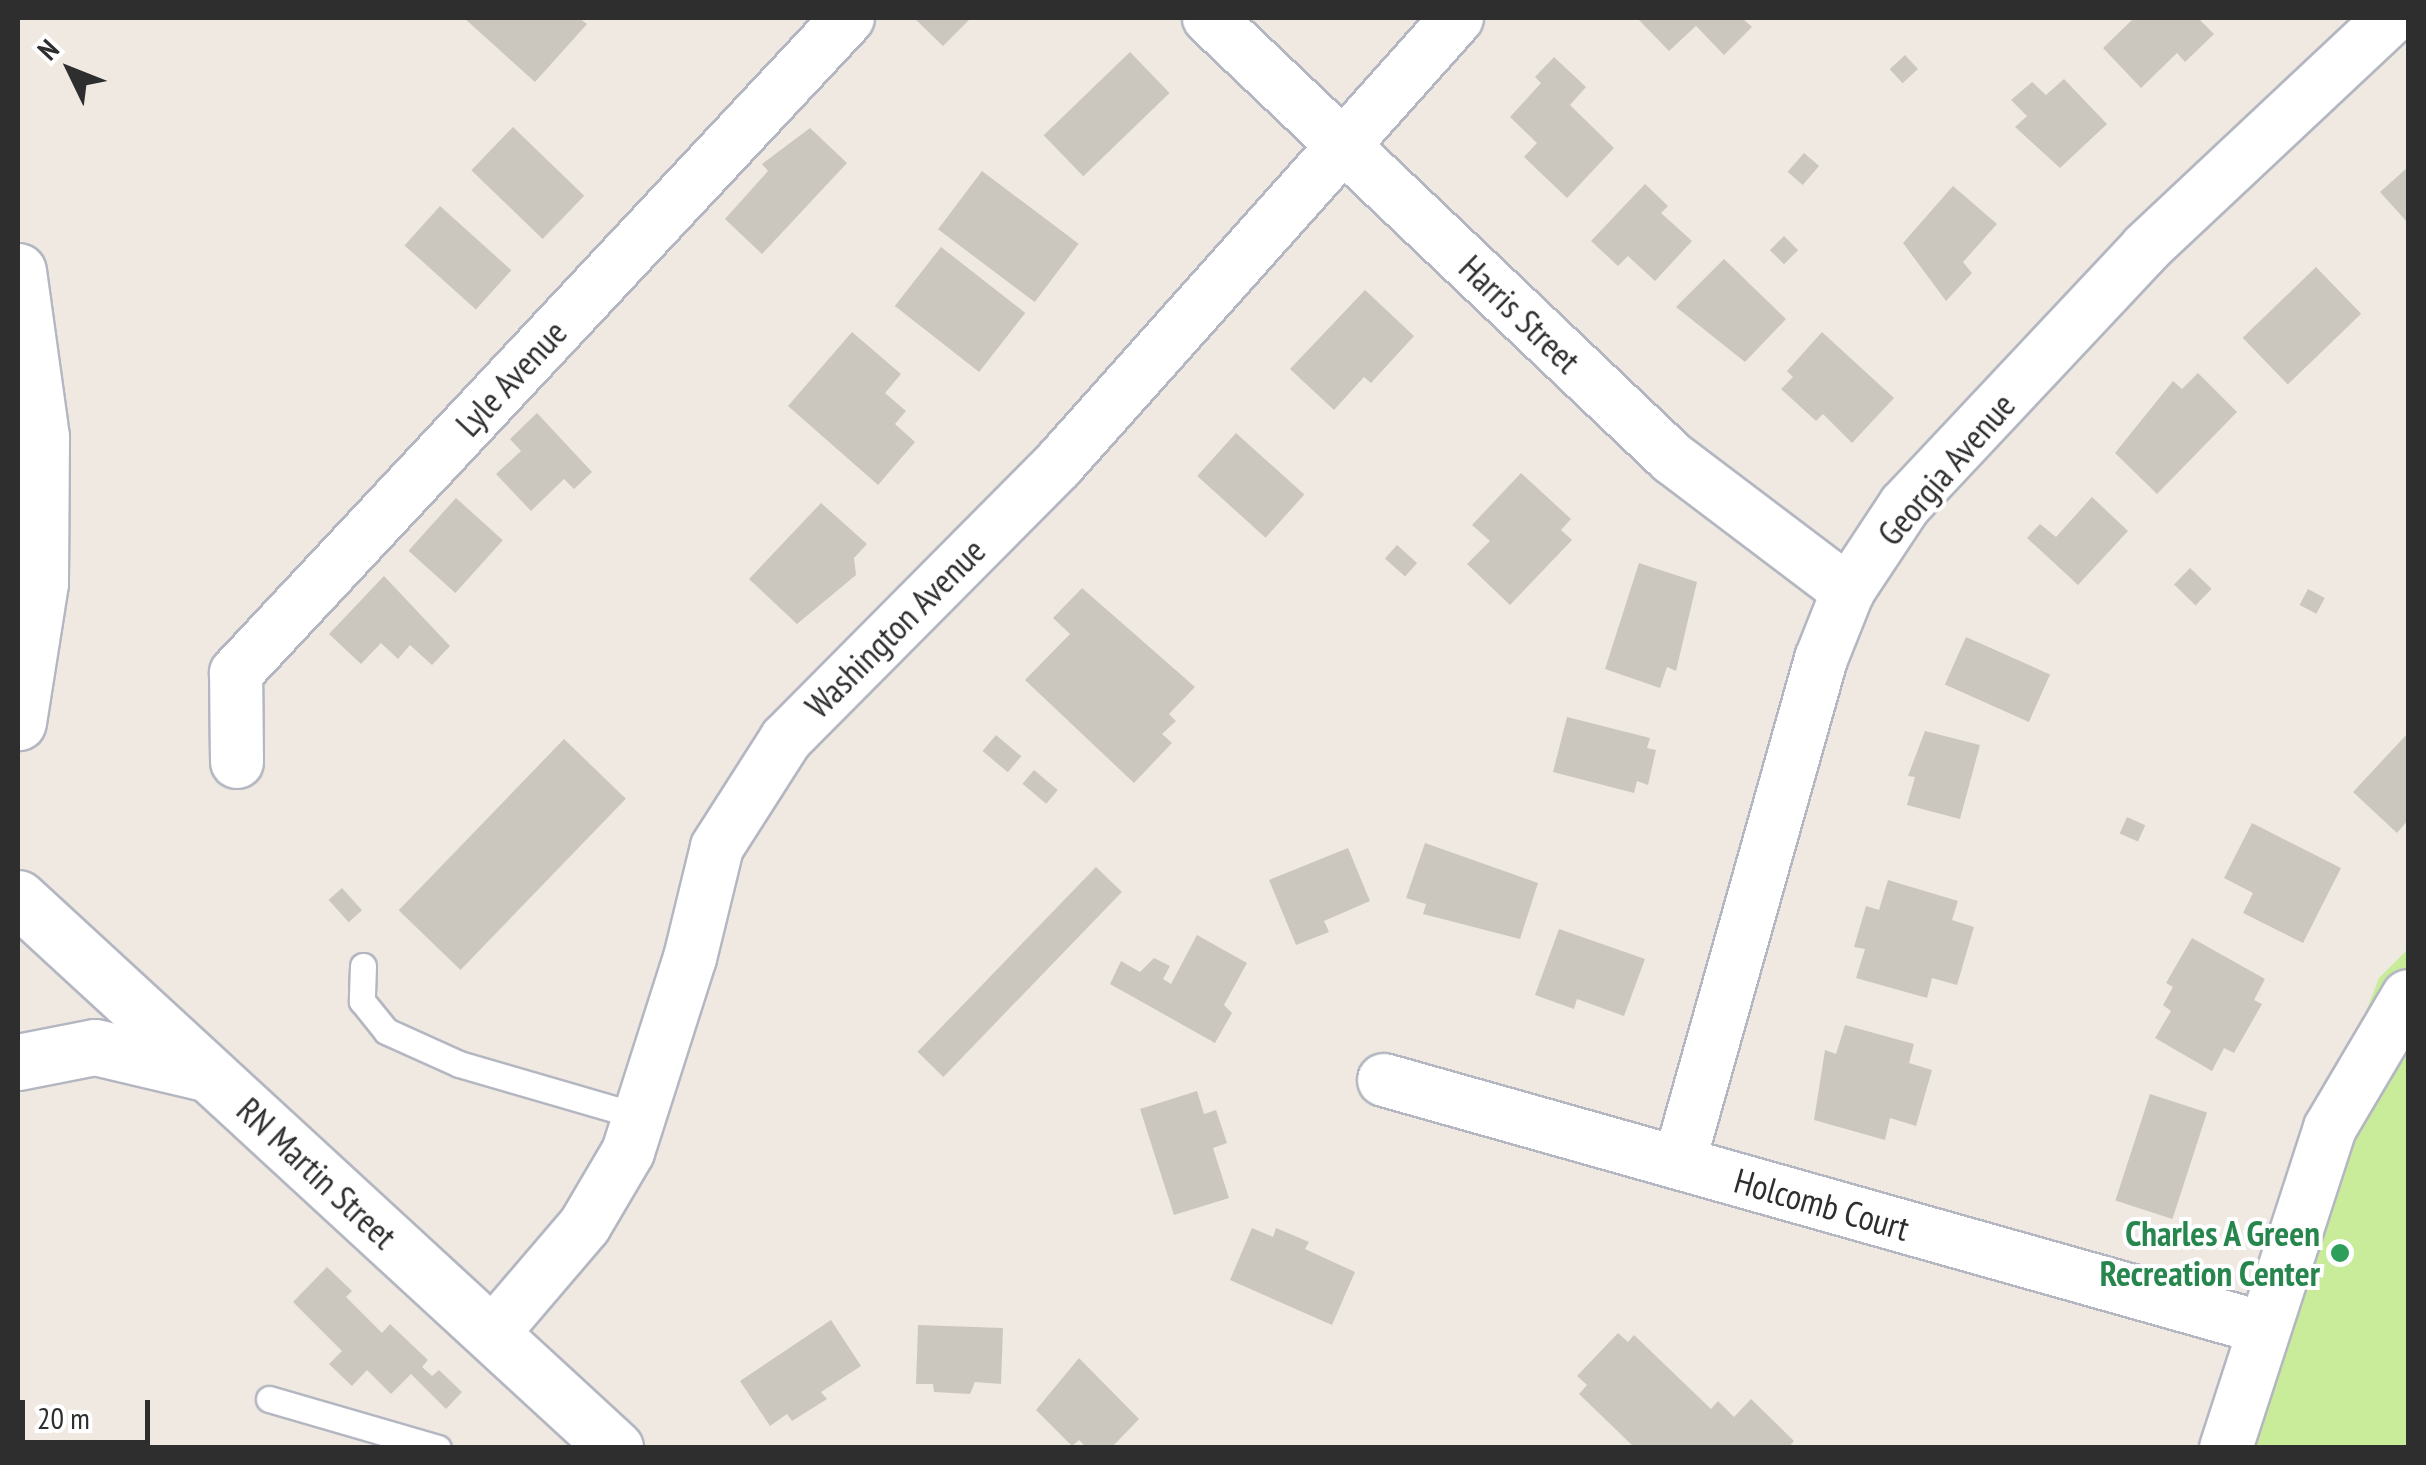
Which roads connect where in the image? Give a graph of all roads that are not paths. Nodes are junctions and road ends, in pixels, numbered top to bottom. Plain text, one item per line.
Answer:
1 (848, 18) edge
2 (1209, 18) edge
3 (1457, 18) edge
4 (2391, 18) edge
5 (1343, 146) junction
6 (18, 271) edge
7 (29, 592) edge
8 (1848, 592) junction
9 (18, 722) edge
10 (236, 762) dead end
11 (18, 898) edge
12 (363, 966) dead end
13 (2408, 996) edge
14 (18, 1062) edge
15 (209, 1074) junction
16 (1384, 1080) dead end
17 (640, 1117) junction
18 (1678, 1163) junction
19 (2260, 1327) junction
20 (492, 1334) junction
21 (269, 1399) dead end
22 (438, 1448) edge
23 (616, 1448) edge
24 (2226, 1448) edge

1 - 10 street, Lyle Avenue
2 - 5 street, Harris Street
3 - 5 street, Washington Avenue
4 - 8 street, Georgia Avenue
5 - 8 street, Harris Street
5 - 17 street, Washington Avenue
6 - 7 street
7 - 9 street
8 - 18 street, Georgia Avenue
11 - 15 street, RN Martin Street
12 - 17 lane
13 - 19 street
14 - 15 street
15 - 20 street, RN Martin Street
16 - 18 street, Holcomb Court
17 - 20 street, Washington Avenue
18 - 19 street, Holcomb Court
19 - 24 street
20 - 23 street, RN Martin Street
21 - 22 lane

